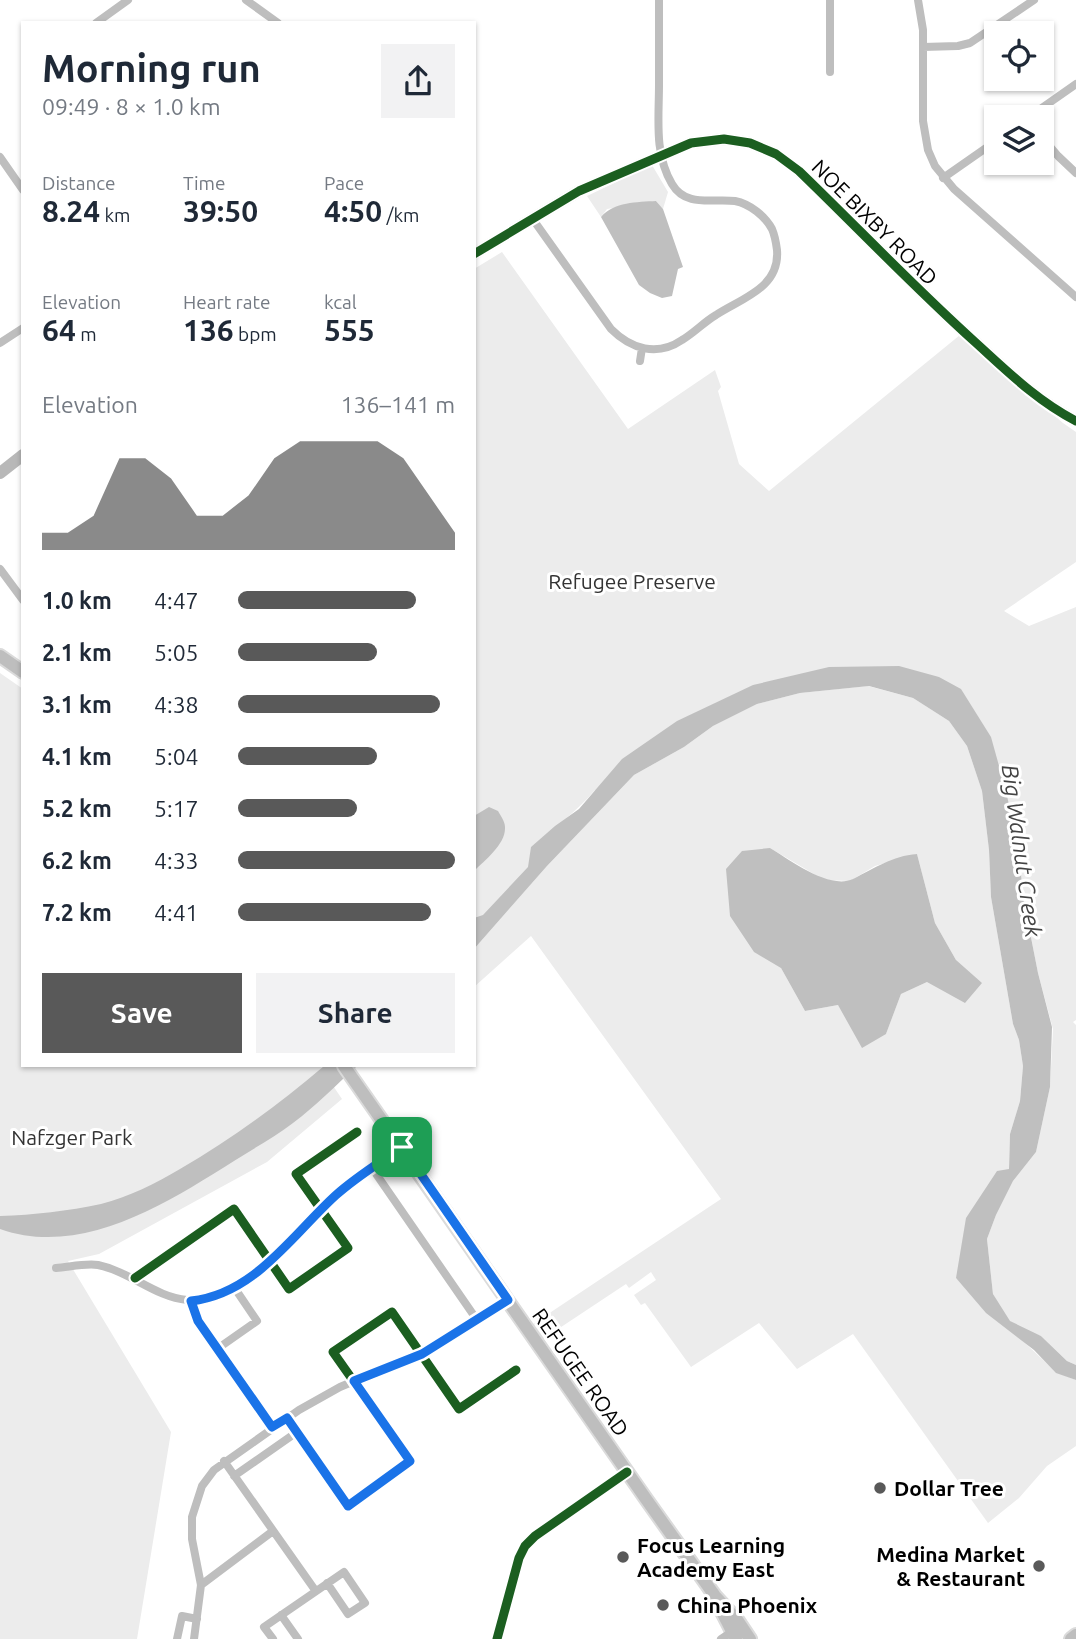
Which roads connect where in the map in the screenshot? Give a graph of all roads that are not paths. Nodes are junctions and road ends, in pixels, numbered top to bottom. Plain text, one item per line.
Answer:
1 (128, 0) edge
2 (246, 0) edge
3 (659, 0) edge
4 (830, 0) edge
5 (918, 0) edge
6 (1034, 0) edge
7 (99, 21) edge
8 (275, 21) edge
9 (923, 47) junction
10 (830, 72) dead end
11 (1076, 84) edge
12 (1046, 105) edge
13 (984, 149) edge
14 (1054, 153) edge
15 (661, 155) junction
16 (0, 157) edge
17 (1076, 173) edge
18 (943, 178) junction
19 (21, 187) edge
20 (532, 218) junction
21 (476, 253) edge
22 (1076, 297) edge
23 (21, 329) edge
24 (0, 344) edge
25 (642, 348) junction
26 (640, 361) dead end
27 (1076, 421) edge
28 (21, 457) edge
29 (0, 473) edge
30 (0, 569) edge
31 (21, 597) edge
32 (0, 656) edge
33 (21, 671) edge
34 (345, 1067) edge
35 (357, 1132) dead end
36 (402, 1147) junction
37 (372, 1168) junction
38 (321, 1209) junction
39 (271, 1262) junction
40 (56, 1268) dead end
41 (135, 1279) junction
42 (234, 1287) junction
43 (508, 1300) junction
44 (191, 1301) junction
45 (477, 1320) junction
46 (217, 1349) junction
47 (422, 1354) junction
48 (516, 1370) dead end
49 (354, 1381) junction
50 (287, 1418) junction
51 (272, 1427) junction
52 (297, 1432) junction
53 (224, 1461) junction
54 (627, 1472) junction
55 (234, 1476) junction
56 (273, 1531) junction
57 (327, 1583) junction
58 (201, 1585) junction
59 (315, 1590) junction
60 (281, 1615) junction
61 (197, 1619) junction
62 (732, 1634) edge
63 (1076, 1635) edge
64 (177, 1639) edge
65 (194, 1639) edge
66 (273, 1639) edge
67 (298, 1639) edge
68 (497, 1639) edge
69 (750, 1639) edge
70 (1071, 1639) edge

1 - 7 street
2 - 8 street
3 - 15 street
4 - 10 street
5 - 9 street
6 - 9 street
9 - 18 street
11 - 12 street
13 - 18 street
14 - 17 street
15 - 20 street, NOE BIXBY ROAD
15 - 25 street
15 - 27 street, NOE BIXBY ROAD
16 - 19 street
18 - 22 street
20 - 21 street, NOE BIXBY ROAD
20 - 25 street
23 - 24 street
25 - 26 street
28 - 29 street
30 - 31 street
32 - 33 main road
34 - 36 main road, REFUGEE ROAD
35 - 38 street
36 - 37 street
36 - 43 main road, REFUGEE ROAD
37 - 38 street
37 - 45 street
38 - 39 street
38 - 39 street
39 - 41 street
39 - 42 street
40 - 41 street
41 - 44 street
42 - 44 street
42 - 46 street
43 - 45 street
43 - 54 main road, REFUGEE ROAD
44 - 46 street
45 - 47 street
46 - 51 street
47 - 48 street
47 - 49 street
47 - 49 street
49 - 50 street
49 - 52 street
50 - 51 street
50 - 52 street
51 - 53 street
52 - 55 street
53 - 55 street
53 - 58 street
54 - 62 main road, REFUGEE ROAD
54 - 68 street
55 - 56 street
56 - 58 street
56 - 59 street
57 - 57 street
57 - 59 street
58 - 61 street
59 - 60 street
60 - 66 street
60 - 67 street
61 - 64 street
61 - 65 street
62 - 69 main road, REFUGEE ROAD
63 - 70 main road

